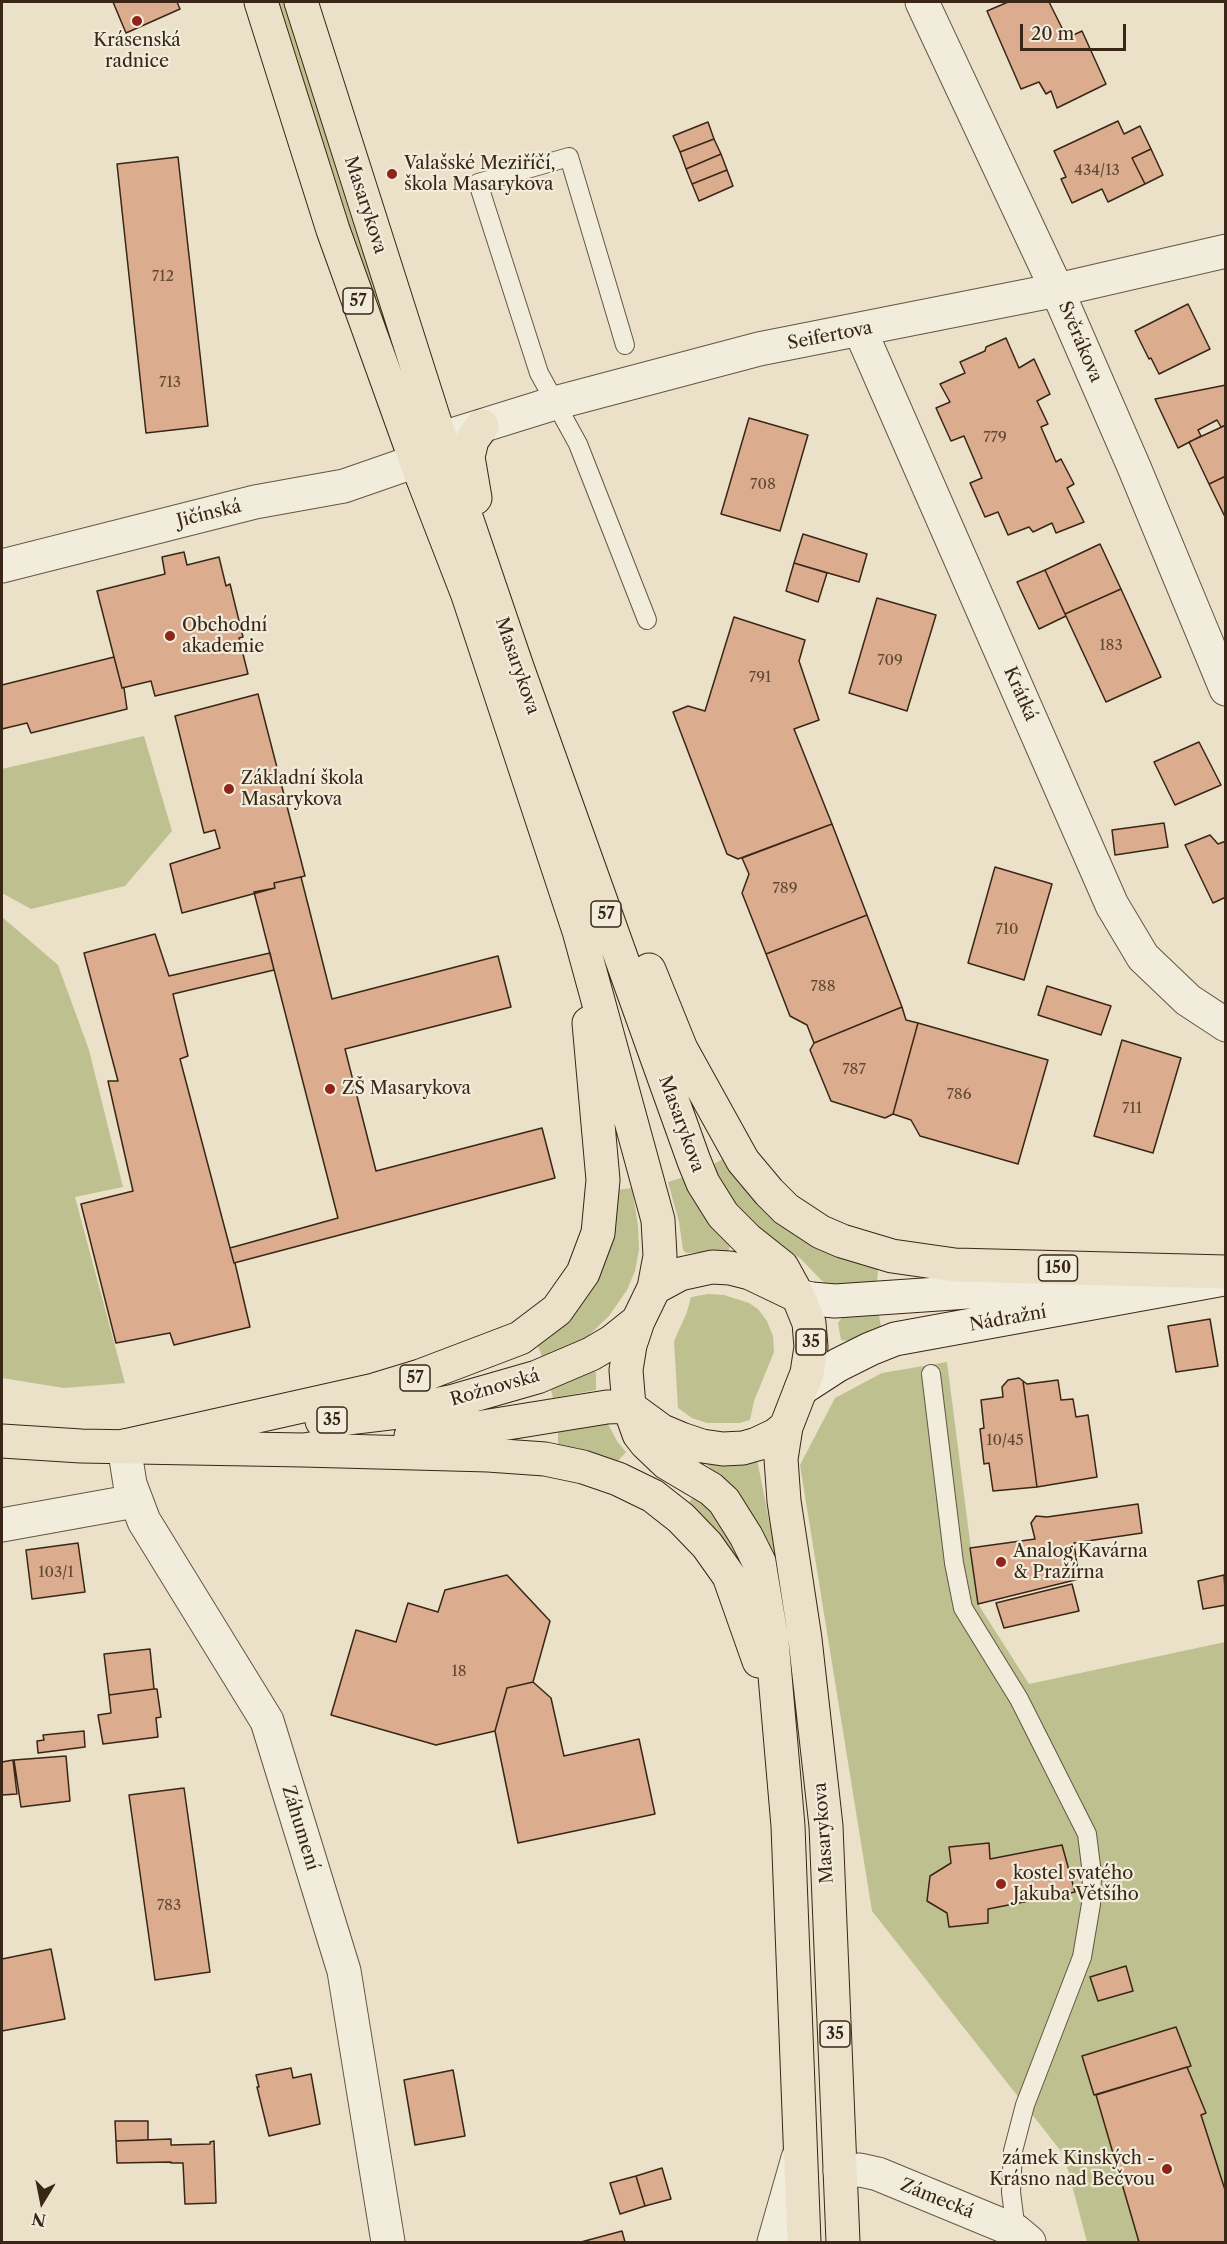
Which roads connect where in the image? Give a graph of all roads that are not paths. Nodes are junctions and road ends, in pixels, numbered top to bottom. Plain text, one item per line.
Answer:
1 (261, 2) edge
2 (301, 2) edge
3 (317, 2) edge
4 (922, 2) edge
5 (1226, 251) edge
6 (1057, 290) junction
7 (860, 330) junction
8 (625, 345) dead end
9 (419, 373) junction
10 (555, 403) junction
11 (482, 426) junction
12 (439, 439) junction
13 (416, 461) junction
14 (2, 566) edge
15 (647, 620) dead end
16 (517, 667) junction
17 (1226, 689) edge
18 (579, 931) junction
19 (1226, 1025) edge
20 (1226, 1275) edge
21 (654, 1288) junction
22 (798, 1296) junction
23 (638, 1321) junction
24 (931, 1374) dead end
25 (801, 1389) junction
26 (628, 1406) junction
27 (786, 1427) junction
28 (2, 1441) edge
29 (124, 1446) junction
30 (303, 1450) junction
31 (135, 1501) junction
32 (2, 1525) edge
33 (780, 1731) junction
34 (801, 2147) junction
35 (840, 2170) junction
36 (1022, 2237) edge
37 (388, 2242) edge
38 (774, 2242) edge
39 (804, 2242) edge
40 (843, 2242) edge

1 - 13 main road, Masarykova / 57
2 - 9 main road, Masarykova / 57
3 - 9 main road
4 - 6 street, Svěrákova
5 - 6 street, Seifertova
6 - 7 street, Seifertova
6 - 17 street, Svěrákova
7 - 10 street, Seifertova
7 - 19 street, Krátká
8 - 10 lane
9 - 12 main road, Masarykova / 57
10 - 11 street, Seifertova
10 - 15 lane
11 - 12 street, Seifertova
11 - 16 main road, 57
12 - 16 main road, Masarykova / 57
13 - 14 street, Jičínská
13 - 18 main road, Masarykova / 57
16 - 20 main road, 150
16 - 22 main road, Masarykova / 57
18 - 21 main road, Masarykova / 57
18 - 29 main road, 57
20 - 22 street, Nádražní / 150
20 - 25 street, Nádražní / 150
21 - 22 main road
21 - 23 main road, 35
22 - 25 main road, 35
23 - 26 main road, 35
23 - 29 main road, Rožnovská / 35
24 - 36 lane
25 - 27 main road, 35
26 - 27 main road
26 - 30 main road, Rožnovská / 35
26 - 33 main road, Masarykova / 35
27 - 35 main road, Masarykova / 35
28 - 29 main road, Rožnovská / 35
29 - 30 main road, Rožnovská / 35
29 - 31 street, Záhumení
30 - 33 main road, 35
31 - 32 street
31 - 37 street, Záhumení
33 - 34 main road, Masarykova / 35
34 - 38 street, Masarykova
34 - 39 main road, Masarykova / 35
35 - 36 street, Zámecká
35 - 40 main road, Masarykova / 35

